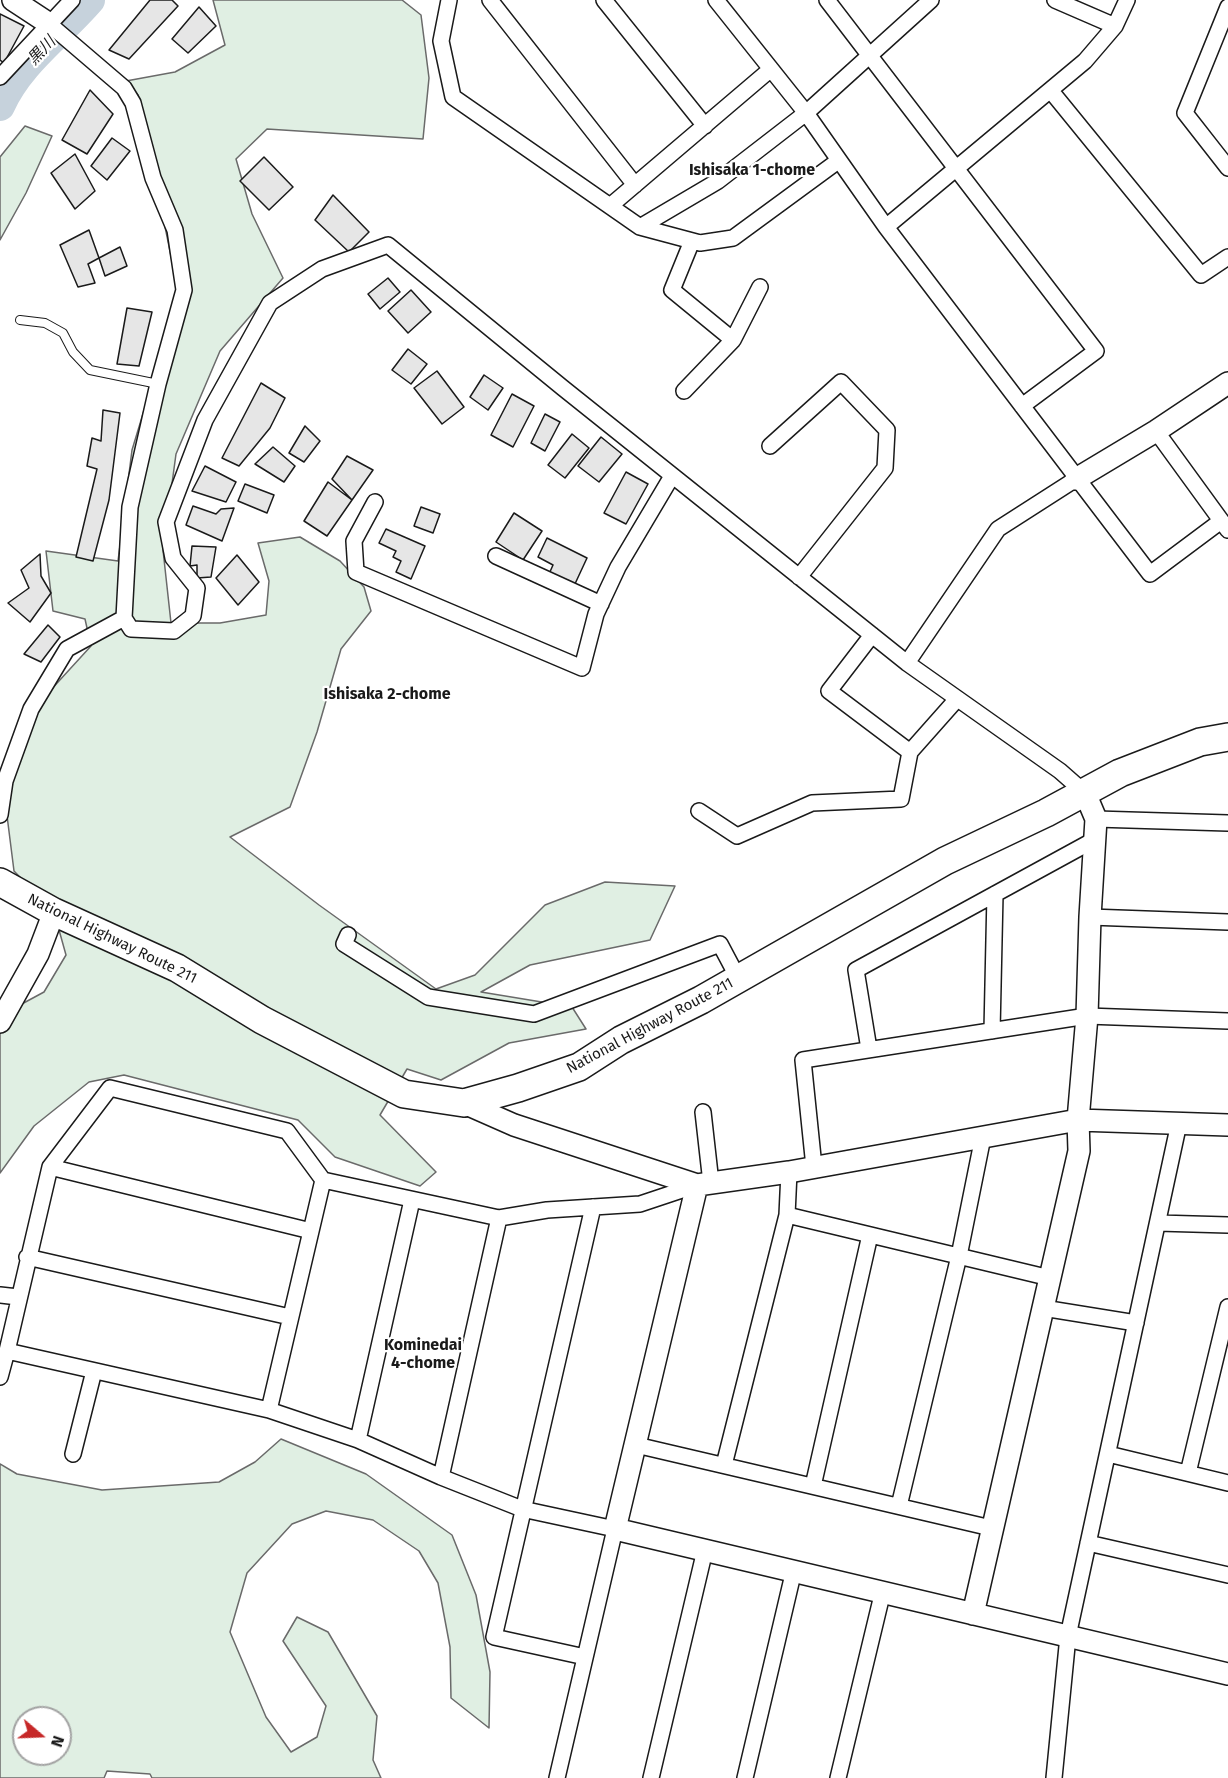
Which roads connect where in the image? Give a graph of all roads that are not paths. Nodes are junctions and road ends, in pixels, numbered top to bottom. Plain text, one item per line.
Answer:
1 (13, 0) edge
2 (72, 0) edge
3 (449, 0) edge
4 (490, 0) edge
5 (604, 0) edge
6 (716, 0) edge
7 (828, 0) edge
8 (931, 0) edge
9 (1055, 0) edge
10 (1127, 0) edge
11 (1228, 7) edge
12 (52, 26) junction
13 (1115, 26) junction
14 (871, 55) junction
15 (771, 69) junction
16 (0, 77) edge
17 (1051, 91) junction
18 (806, 113) junction
19 (705, 126) junction
20 (838, 161) junction
21 (1228, 168) edge
22 (956, 169) junction
23 (635, 185) junction
24 (610, 206) junction
25 (639, 227) junction
26 (886, 227) junction
27 (692, 241) junction
28 (1228, 257) edge
29 (760, 287) dead end
30 (20, 320) dead end
31 (733, 340) junction
32 (1228, 382) edge
33 (158, 384) junction
34 (684, 391) dead end
35 (1022, 406) junction
36 (1156, 431) junction
37 (770, 446) dead end
38 (672, 476) junction
39 (1076, 478) junction
40 (375, 502) dead end
41 (1225, 526) edge
42 (496, 555) dead end
43 (799, 578) junction
44 (601, 604) junction
45 (124, 618) junction
46 (872, 635) junction
47 (907, 663) junction
48 (957, 699) junction
49 (1228, 737) edge
50 (910, 752) junction
51 (1085, 793) junction
52 (699, 811) dead end
53 (0, 815) edge
54 (1096, 819) junction
55 (1228, 823) edge
56 (1094, 840) junction
57 (0, 882) edge
58 (995, 894) junction
59 (54, 912) junction
60 (1090, 917) junction
61 (1228, 922) edge
62 (348, 935) dead end
63 (738, 978) junction
64 (1088, 1016) junction
65 (1228, 1021) edge
66 (0, 1022) edge
67 (992, 1031) junction
68 (869, 1049) junction
69 (464, 1103) junction
70 (703, 1112) dead end
71 (1078, 1120) junction
72 (1179, 1123) junction
73 (1228, 1125) edge
74 (983, 1137) junction
75 (50, 1167) junction
76 (814, 1167) junction
77 (789, 1172) junction
78 (322, 1180) junction
79 (704, 1184) junction
80 (412, 1200) junction
81 (593, 1207) junction
82 (787, 1215) junction
83 (499, 1218) junction
84 (1158, 1223) junction
85 (1228, 1225) edge
86 (311, 1231) junction
87 (870, 1235) junction
88 (959, 1256) junction
89 (27, 1257) junction
90 (1050, 1278) junction
91 (0, 1295) edge
92 (18, 1298) junction
93 (1228, 1306) edge
94 (1043, 1308) junction
95 (290, 1317) junction
96 (1136, 1323) junction
97 (7, 1351) junction
98 (94, 1371) junction
99 (0, 1377) edge
100 (269, 1410) junction
101 (358, 1440) junction
102 (636, 1445) junction
103 (73, 1454) dead end
104 (1108, 1454) junction
105 (724, 1466) junction
106 (1188, 1473) junction
107 (441, 1477) junction
108 (1228, 1482) edge
109 (813, 1486) junction
110 (899, 1506) junction
111 (522, 1509) junction
112 (991, 1528) junction
113 (615, 1529) junction
114 (1088, 1543) junction
115 (705, 1550) junction
116 (794, 1570) junction
117 (1228, 1575) edge
118 (883, 1591) junction
119 (973, 1614) junction
120 (1068, 1636) junction
121 (585, 1657) junction
122 (1228, 1674) edge
123 (557, 1778) edge
124 (651, 1778) edge
125 (745, 1778) edge
126 (838, 1778) edge
127 (1054, 1778) edge

1 - 12 street
2 - 12 street
3 - 24 street
4 - 23 street
5 - 19 street
6 - 15 street
7 - 14 street
8 - 14 street
9 - 13 street
10 - 13 street
11 - 21 street
12 - 16 street
12 - 33 street
13 - 17 street
14 - 18 street
14 - 22 street
15 - 18 street
15 - 19 street
17 - 22 street
17 - 28 street
18 - 20 street
18 - 25 street
19 - 23 street
20 - 26 street
20 - 27 street
22 - 26 street
22 - 35 street
23 - 24 street
24 - 25 street
25 - 27 street
26 - 35 street
27 - 31 street
29 - 31 street
30 - 33 lane
31 - 34 street
32 - 36 street
33 - 45 street
35 - 39 street
36 - 39 street
36 - 41 street
37 - 43 street
38 - 43 street
38 - 44 street
38 - 45 street
39 - 41 street
39 - 47 street
40 - 44 street
42 - 44 street
43 - 46 street
45 - 53 street
46 - 47 street
46 - 50 street
47 - 48 street
48 - 50 street
48 - 51 street
49 - 51 highway, National Highway Route 211
50 - 52 street
51 - 54 street
51 - 63 highway, National Highway Route 211
54 - 55 street
54 - 56 street
56 - 58 street
56 - 60 street
57 - 59 highway, National Highway Route 211
58 - 67 street
58 - 68 street
59 - 66 street
59 - 69 highway, National Highway Route 211
60 - 61 street
60 - 64 street
62 - 63 street
63 - 69 highway, National Highway Route 211
64 - 65 street
64 - 67 street
64 - 71 street
67 - 68 street
68 - 76 street
69 - 79 street
70 - 79 street
71 - 72 street
71 - 74 street
71 - 90 street
72 - 73 street
72 - 84 street
74 - 76 street
74 - 88 street
75 - 78 street
75 - 86 street
75 - 89 street
76 - 77 street
77 - 79 street
77 - 82 street
78 - 80 street
78 - 86 street
79 - 81 street
79 - 102 street
80 - 83 street
80 - 101 street
81 - 83 street
81 - 111 street
82 - 87 street
82 - 105 street
83 - 107 street
84 - 85 street
84 - 96 street
86 - 95 street
87 - 88 street
87 - 109 street
88 - 90 street
88 - 110 street
89 - 92 street
89 - 95 street
90 - 94 street
91 - 92 street
92 - 97 street
93 - 106 street
94 - 96 street
94 - 112 street
95 - 100 street
96 - 104 street
97 - 98 street
97 - 99 street
98 - 100 street
98 - 103 street
100 - 101 street
101 - 107 street
102 - 105 street
102 - 113 street
104 - 106 street
104 - 114 street
105 - 109 street
106 - 108 street
107 - 111 street
109 - 110 street
110 - 112 street
111 - 113 street
111 - 121 street
112 - 119 street
113 - 115 street
113 - 121 street
114 - 117 street
114 - 120 street
115 - 116 street
115 - 124 street
116 - 118 street
116 - 125 street
118 - 119 street
118 - 126 street
119 - 120 street
120 - 122 street
120 - 127 street
121 - 123 street

